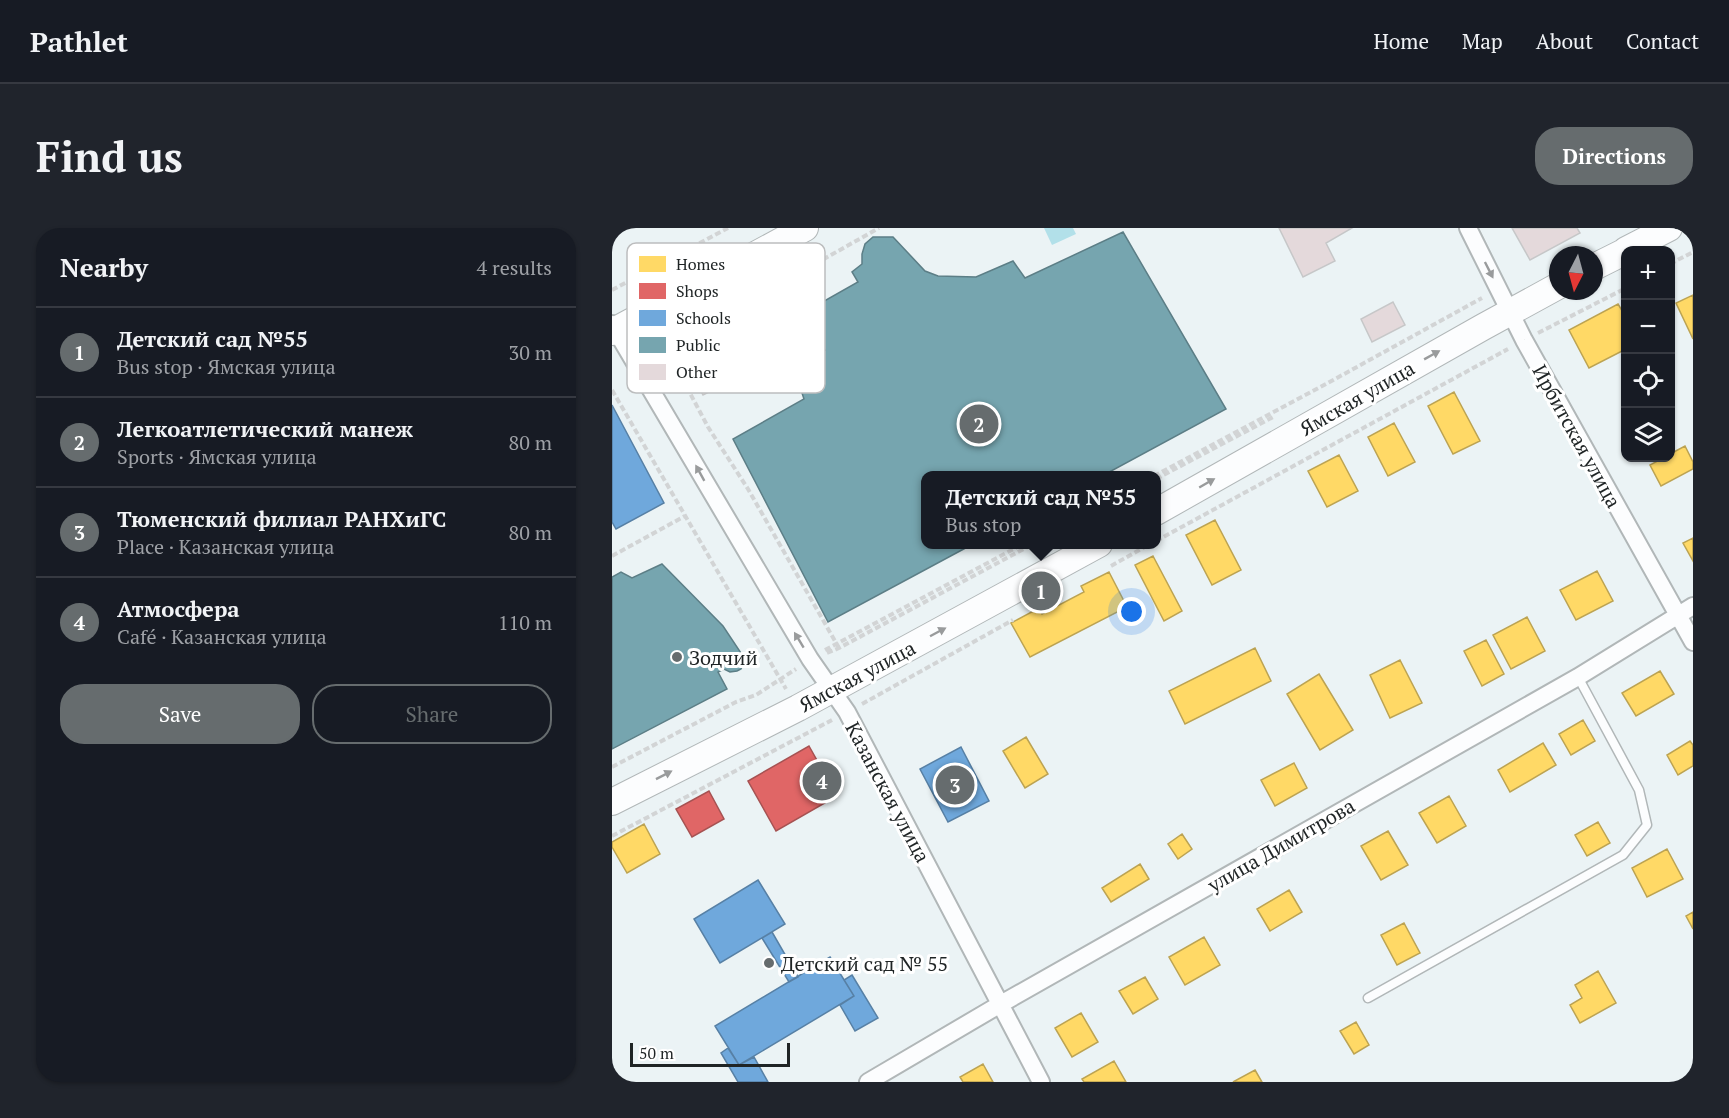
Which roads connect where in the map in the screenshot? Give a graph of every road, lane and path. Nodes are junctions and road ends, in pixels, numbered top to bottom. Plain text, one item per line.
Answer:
1 (728, 228) edge
2 (805, 228) edge
3 (879, 228) edge
4 (1468, 228) edge
5 (1669, 228) edge
6 (700, 243) edge
7 (776, 243) edge
8 (1635, 246) edge
9 (1693, 252) edge
10 (1621, 254) edge
11 (825, 258) edge
12 (1603, 262) edge
13 (1675, 262) edge
14 (627, 282) edge
15 (1498, 289) junction
16 (612, 290) edge
17 (1549, 291) edge
18 (1621, 291) edge
19 (1509, 313) junction
20 (627, 322) edge
21 (613, 329) edge
22 (1524, 340) junction
23 (627, 352) edge
24 (612, 390) edge
25 (651, 393) edge
26 (690, 393) edge
27 (1161, 472) edge
28 (1161, 509) edge
29 (685, 516) junction
30 (1161, 538) edge
31 (1014, 549) edge
32 (1024, 549) edge
33 (1131, 549) edge
34 (612, 555) edge
35 (1104, 556) edge
36 (1693, 606) edge
37 (1677, 615) junction
38 (1017, 618) dead end
39 (1693, 642) edge
40 (836, 644) junction
41 (839, 648) junction
42 (810, 659) junction
43 (1578, 677) junction
44 (831, 690) junction
45 (873, 698) dead end
46 (811, 731) dead end
47 (612, 767) edge
48 (612, 802) edge
49 (612, 836) edge
50 (1368, 998) dead end
51 (999, 1005) junction
52 (868, 1082) edge
53 (1041, 1082) edge

1 - 6 path
2 - 7 main road
3 - 11 path
4 -> 15 street, Ирбитская улица
5 - 8 main road
9 - 13 path
10 - 12 main road
14 - 16 path
15 - 19 street, Ирбитская улица
15 - 27 path
17 - 19 main road, Ямская улица
18 - 22 path
19 - 22 street, Ирбитская улица
28 -> 19 main road, Ямская улица
20 - 21 main road
23 -> 21 street, Казанская улица
22 - 30 path
22 - 37 street, Ирбитская улица
24 - 29 path
42 -> 25 street, Казанская улица
26 - 40 path
29 - 34 path
29 - 47 path
31 - 40 path
32 - 41 path
33 - 35 path
44 -> 35 main road, Ямская улица
36 - 37 street, улица Димитрова
37 - 39 street, Ирбитская улица
37 - 43 street, улица Димитрова
38 - 45 path
40 - 41 path
41 - 42 path
42 - 44 street, Казанская улица
43 - 50 lane
43 - 51 street, улица Димитрова
48 -> 44 main road, Ямская улица
44 - 51 street, Казанская улица
46 - 49 path
51 - 52 street, улица Димитрова
51 - 53 street, Казанская улица

